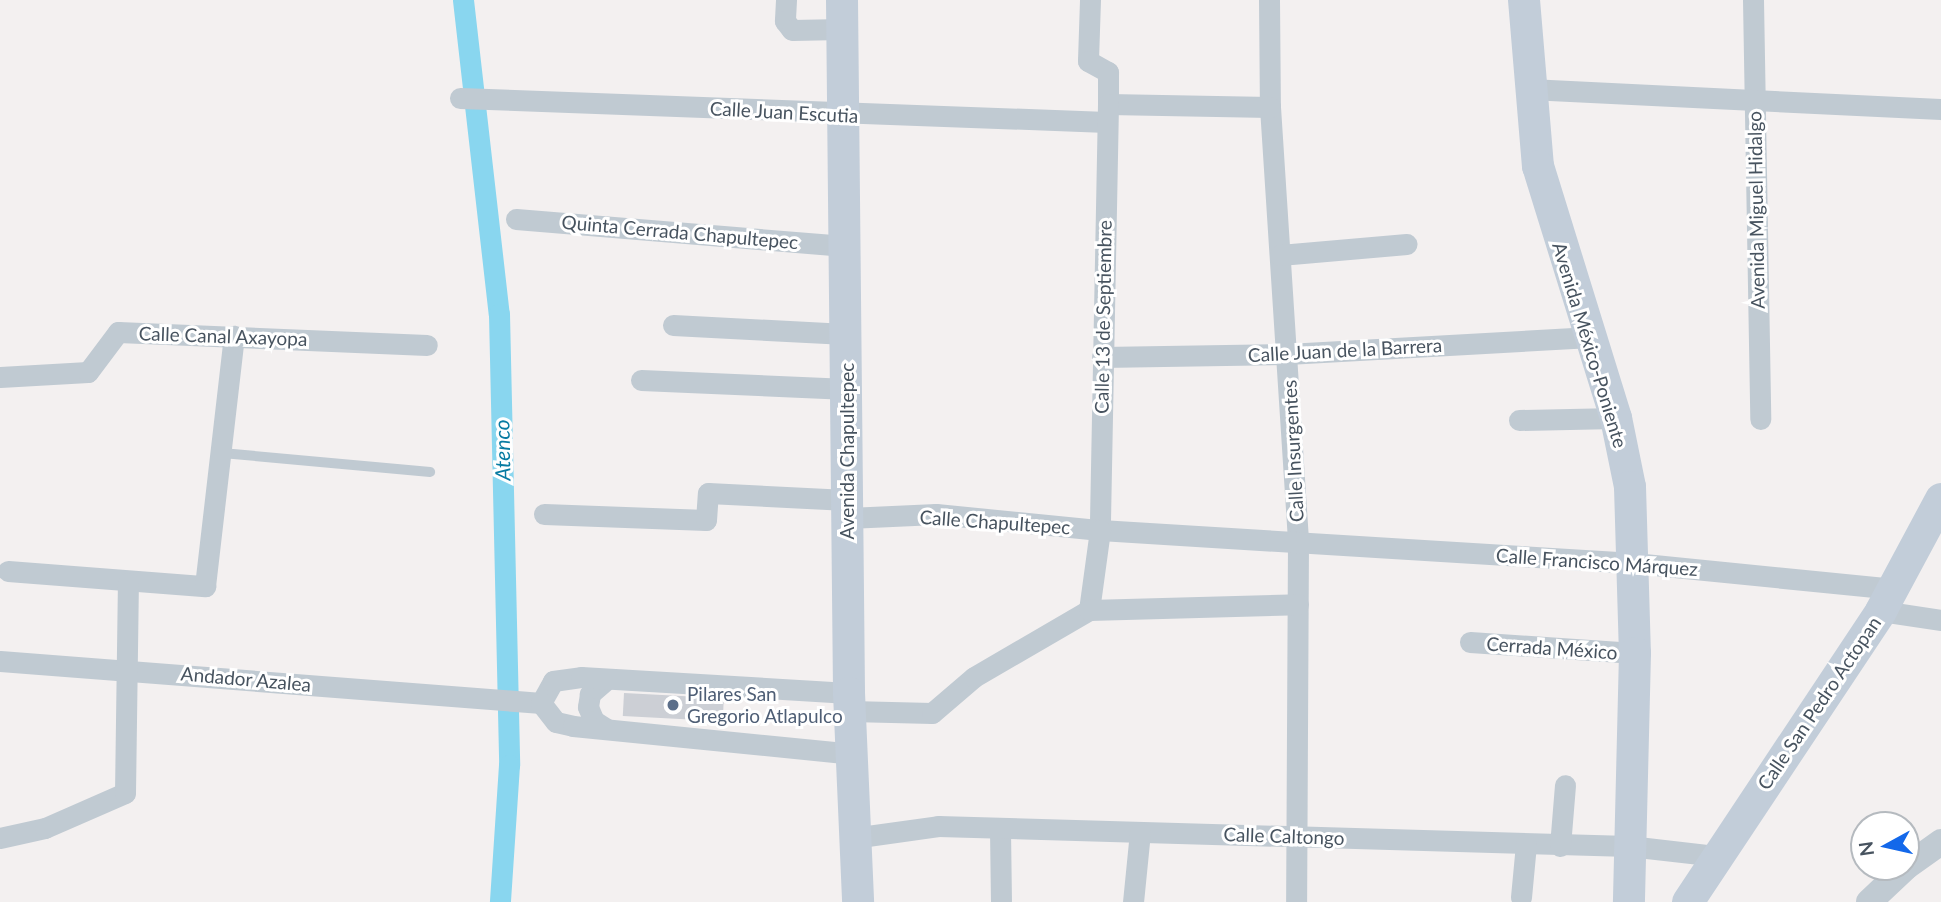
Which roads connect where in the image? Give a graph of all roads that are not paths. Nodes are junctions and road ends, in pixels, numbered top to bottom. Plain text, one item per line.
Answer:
1 (786, 0) edge
2 (1090, 0) edge
3 (1269, 0) edge
4 (1524, 0) edge
5 (1753, 0) edge
6 (842, 15) edge
7 (1530, 89) junction
8 (460, 98) dead end
9 (1754, 100) junction
10 (1269, 107) junction
11 (1941, 108) edge
12 (1107, 113) junction
13 (843, 115) junction
14 (516, 219) dead end
15 (1407, 244) dead end
16 (845, 246) junction
17 (1280, 255) junction
18 (673, 325) dead end
19 (846, 334) junction
20 (234, 336) junction
21 (1587, 337) junction
22 (427, 345) dead end
23 (1287, 354) junction
24 (1102, 357) junction
25 (0, 377) edge
26 (641, 380) dead end
27 (848, 389) junction
28 (1616, 418) junction
29 (1760, 419) dead end
30 (1519, 420) dead end
31 (222, 453) junction
32 (430, 472) dead end
33 (1941, 499) edge
34 (848, 509) junction
35 (544, 514) dead end
36 (1100, 530) junction
37 (1298, 541) junction
38 (1634, 563) junction
39 (8, 571) dead end
40 (128, 583) junction
41 (1888, 600) junction
42 (1298, 604) junction
43 (1089, 610) junction
44 (1941, 620) edge
45 (1470, 642) dead end
46 (1635, 653) junction
47 (0, 661) edge
48 (128, 670) junction
49 (607, 679) junction
50 (849, 702) junction
51 (541, 703) junction
52 (607, 729) junction
53 (852, 754) junction
54 (1565, 785) dead end
55 (1000, 830) junction
56 (1140, 832) junction
57 (1300, 836) junction
58 (0, 838) edge
59 (853, 838) junction
60 (1941, 842) edge
61 (1526, 844) junction
62 (1560, 846) junction
63 (1629, 846) junction
64 (1717, 856) junction
65 (1920, 857) edge
66 (1891, 881) edge
67 (1521, 897) dead end
68 (1001, 900) dead end
69 (858, 902) edge
70 (1133, 902) edge
71 (1296, 902) edge
72 (1629, 902) edge
73 (1688, 902) edge
74 (1869, 902) edge

1 - 6 street
2 - 12 street, Calle 13 de Septiembre
3 - 10 street, Calle Insurgentes
4 - 7 main road, Avenida México-Poniente
5 - 9 street, Avenida Miguel Hidalgo
6 - 13 main road, Avenida Chapultepec
7 - 9 street
7 - 21 main road, Avenida México-Poniente
8 - 13 street, Calle Juan Escutia
9 - 11 street
9 - 29 street, Avenida Miguel Hidalgo
10 - 12 street
10 - 17 street, Calle Insurgentes
12 - 13 street, Calle Juan Escutia
12 - 24 street, Calle 13 de Septiembre
13 - 16 main road, Avenida Chapultepec
14 - 16 street, Quinta Cerrada Chapultepec
15 - 17 street
16 - 19 main road, Avenida Chapultepec
17 - 23 street, Calle Insurgentes
18 - 19 street
19 - 27 main road, Avenida Chapultepec
20 - 22 street, Calle Canal Axayopa
20 - 25 street, Calle Canal Axayopa
20 - 31 street
21 - 23 street, Calle Juan de la Barrera
21 - 28 main road, Avenida México-Poniente
23 - 24 street, Calle Juan de la Barrera
23 - 37 street, Calle Insurgentes
24 - 36 street, Calle 13 de Septiembre
26 - 27 street
27 - 34 main road, Avenida Chapultepec
28 - 30 street
28 - 38 main road, Avenida México-Poniente
31 - 32 lane
31 - 40 street
33 - 41 main road, Calle San Pedro Actopan
34 - 35 street
34 - 36 street, Calle Chapultepec
34 - 50 main road, Avenida Chapultepec
36 - 37 street
36 - 43 street, Calle 13 de Septiembre
37 - 38 street, Calle Francisco Márquez
37 - 42 street, Calle Insurgentes
38 - 41 street, Calle Francisco Márquez
38 - 46 main road, Avenida México-Poniente
39 - 40 street
40 - 48 street
41 - 44 street, Calle Francisco Márquez
41 - 64 main road, Calle San Pedro Actopan
42 - 43 street
42 - 57 street, Calle Insurgentes
43 - 50 street
45 - 46 street, Cerrada México
46 - 63 main road, Avenida México-Poniente
47 - 48 street, Andador Azalea
48 - 51 street, Andador Azalea
48 - 58 street
49 - 50 street
49 - 51 street
49 - 52 street
50 - 53 main road, Avenida Chapultepec
51 - 52 street
52 - 53 street
53 - 59 main road, Avenida Chapultepec
54 - 62 street
55 - 56 street, Calle Caltongo
55 - 59 street, Calle Caltongo
55 - 68 street
56 - 57 street, Calle Caltongo
56 - 70 street
57 - 61 street, Calle Caltongo
57 - 71 street, Calle Insurgentes
59 - 69 main road, Avenida Chapultepec
60 - 65 street
61 - 62 street, Calle Caltongo
61 - 67 street
62 - 63 street, Calle Caltongo
63 - 64 street, Calle Caltongo
63 - 72 main road, Avenida México-Poniente
64 - 73 main road, Calle San Pedro Actopan
66 - 74 street

